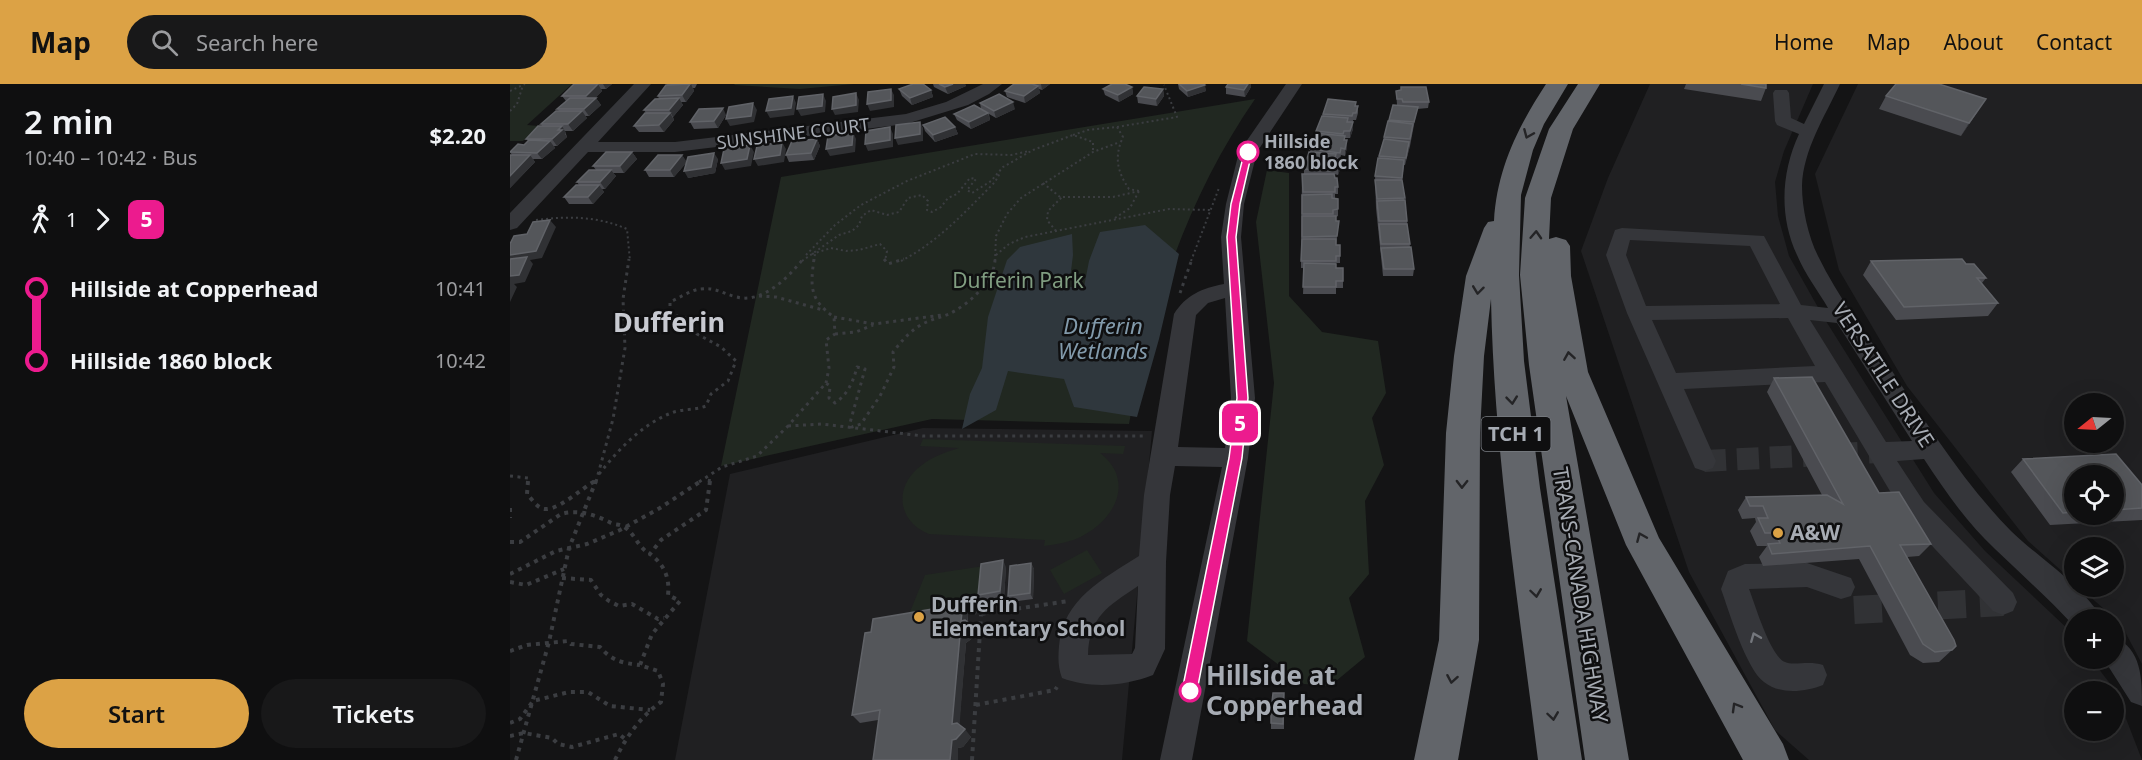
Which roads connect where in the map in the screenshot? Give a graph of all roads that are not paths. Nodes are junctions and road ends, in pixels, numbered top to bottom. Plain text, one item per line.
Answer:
1 (643, 84) edge
2 (994, 84) edge
3 (1294, 84) edge
4 (1557, 84) edge
5 (1589, 84) edge
6 (1832, 84) edge
7 (1781, 93) dead end
8 (1809, 132) junction
9 (584, 147) junction
10 (1554, 148) junction
11 (1508, 195) junction
12 (518, 222) edge
13 (1236, 290) junction
14 (1794, 311) junction
15 (1638, 312) junction
16 (1844, 317) junction
17 (1830, 373) junction
18 (1668, 382) junction
19 (1156, 446) junction
20 (1931, 449) junction
21 (1879, 452) junction
22 (1236, 458) junction
23 (1704, 461) dead end
24 (1152, 562) dead end
25 (1841, 587) tunnel mouth
26 (2003, 602) dead end
27 (2077, 609) edge
28 (2124, 666) edge
29 (1812, 675) dead end
30 (2142, 692) edge
31 (1766, 759) edge
32 (1176, 760) edge
33 (1436, 760) edge
34 (1560, 760) edge
35 (1607, 760) edge

1 - 9 street
2 - 9 street, SUNSHINE COURT
3 - 13 street
4 -> 11 highway, TRANS-CANADA HIGHWAY / TCH 1
5 - 10 highway, TRANS-CANADA HIGHWAY / TCH 1
6 - 8 street, VERSATILE DRIVE
7 - 8 street
8 - 16 street, VERSATILE DRIVE
9 - 12 street
31 -> 10 highway
35 -> 10 highway, TRANS-CANADA HIGHWAY / TCH 1
11 -> 33 highway
11 -> 34 highway, TRANS-CANADA HIGHWAY / TCH 1
13 - 19 street
13 - 22 street
14 - 15 street
14 - 15 street
14 - 16 street
14 - 17 street
15 - 18 street
16 - 20 street, VERSATILE DRIVE
17 - 18 street
17 - 21 street
18 - 23 street
19 - 22 street
19 - 24 street
20 - 21 street
20 - 27 street, VERSATILE DRIVE
21 - 26 street
22 - 32 street
29 -> 25 street
28 - 30 street

